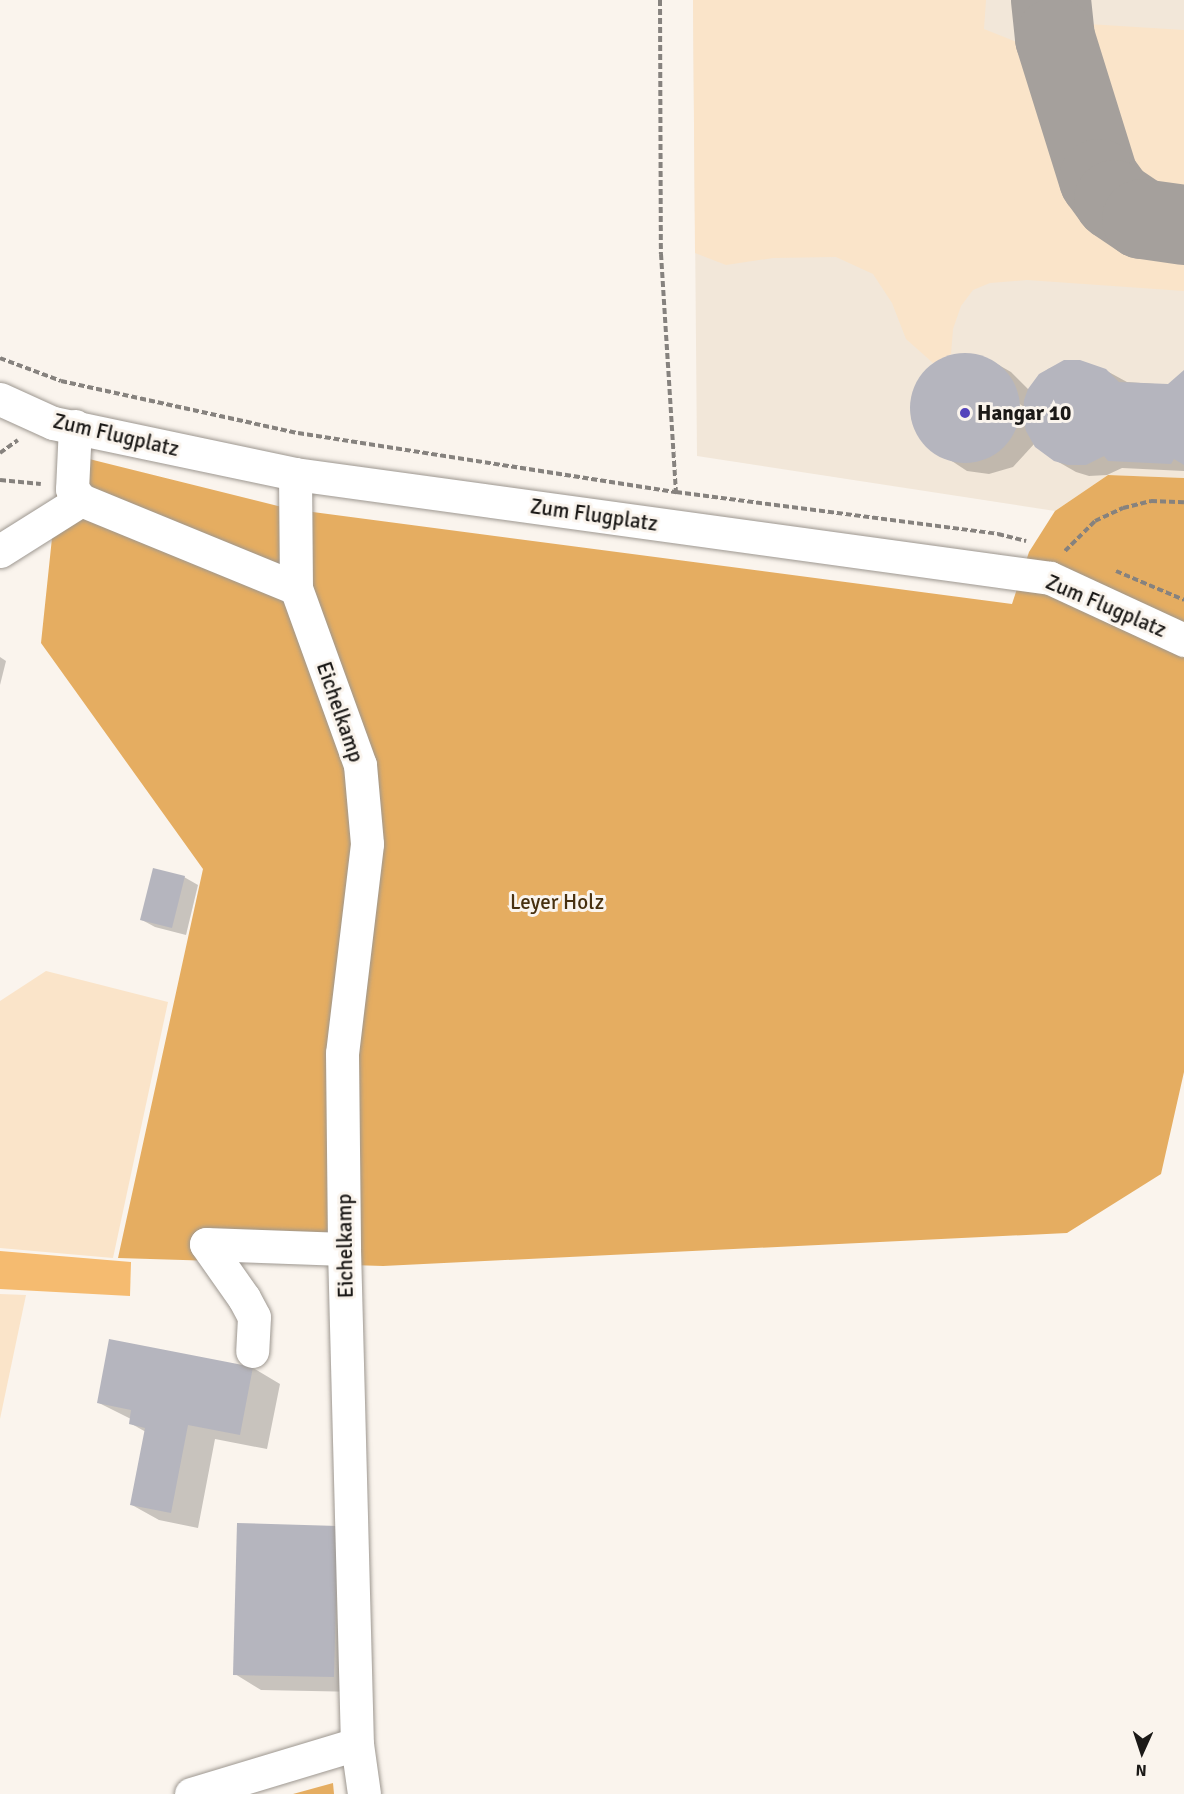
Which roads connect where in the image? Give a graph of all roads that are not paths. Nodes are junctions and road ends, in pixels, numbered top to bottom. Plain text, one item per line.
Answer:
1 (0, 399) edge
2 (75, 426) junction
3 (295, 474) junction
4 (76, 494) junction
5 (0, 551) edge
6 (296, 588) junction
7 (1184, 640) edge
8 (344, 1249) junction
9 (252, 1350) dead end
10 (357, 1744) junction
11 (191, 1794) edge
12 (364, 1794) edge

1 - 2 street, Zum Flugplatz
2 - 3 street, Zum Flugplatz
2 - 4 street
3 - 6 street, Eichelkamp
3 - 7 street, Zum Flugplatz
4 - 5 street
4 - 6 street
6 - 8 street, Eichelkamp
8 - 9 street
8 - 10 street, Eichelkamp
10 - 11 street
10 - 12 street, Eichelkamp

